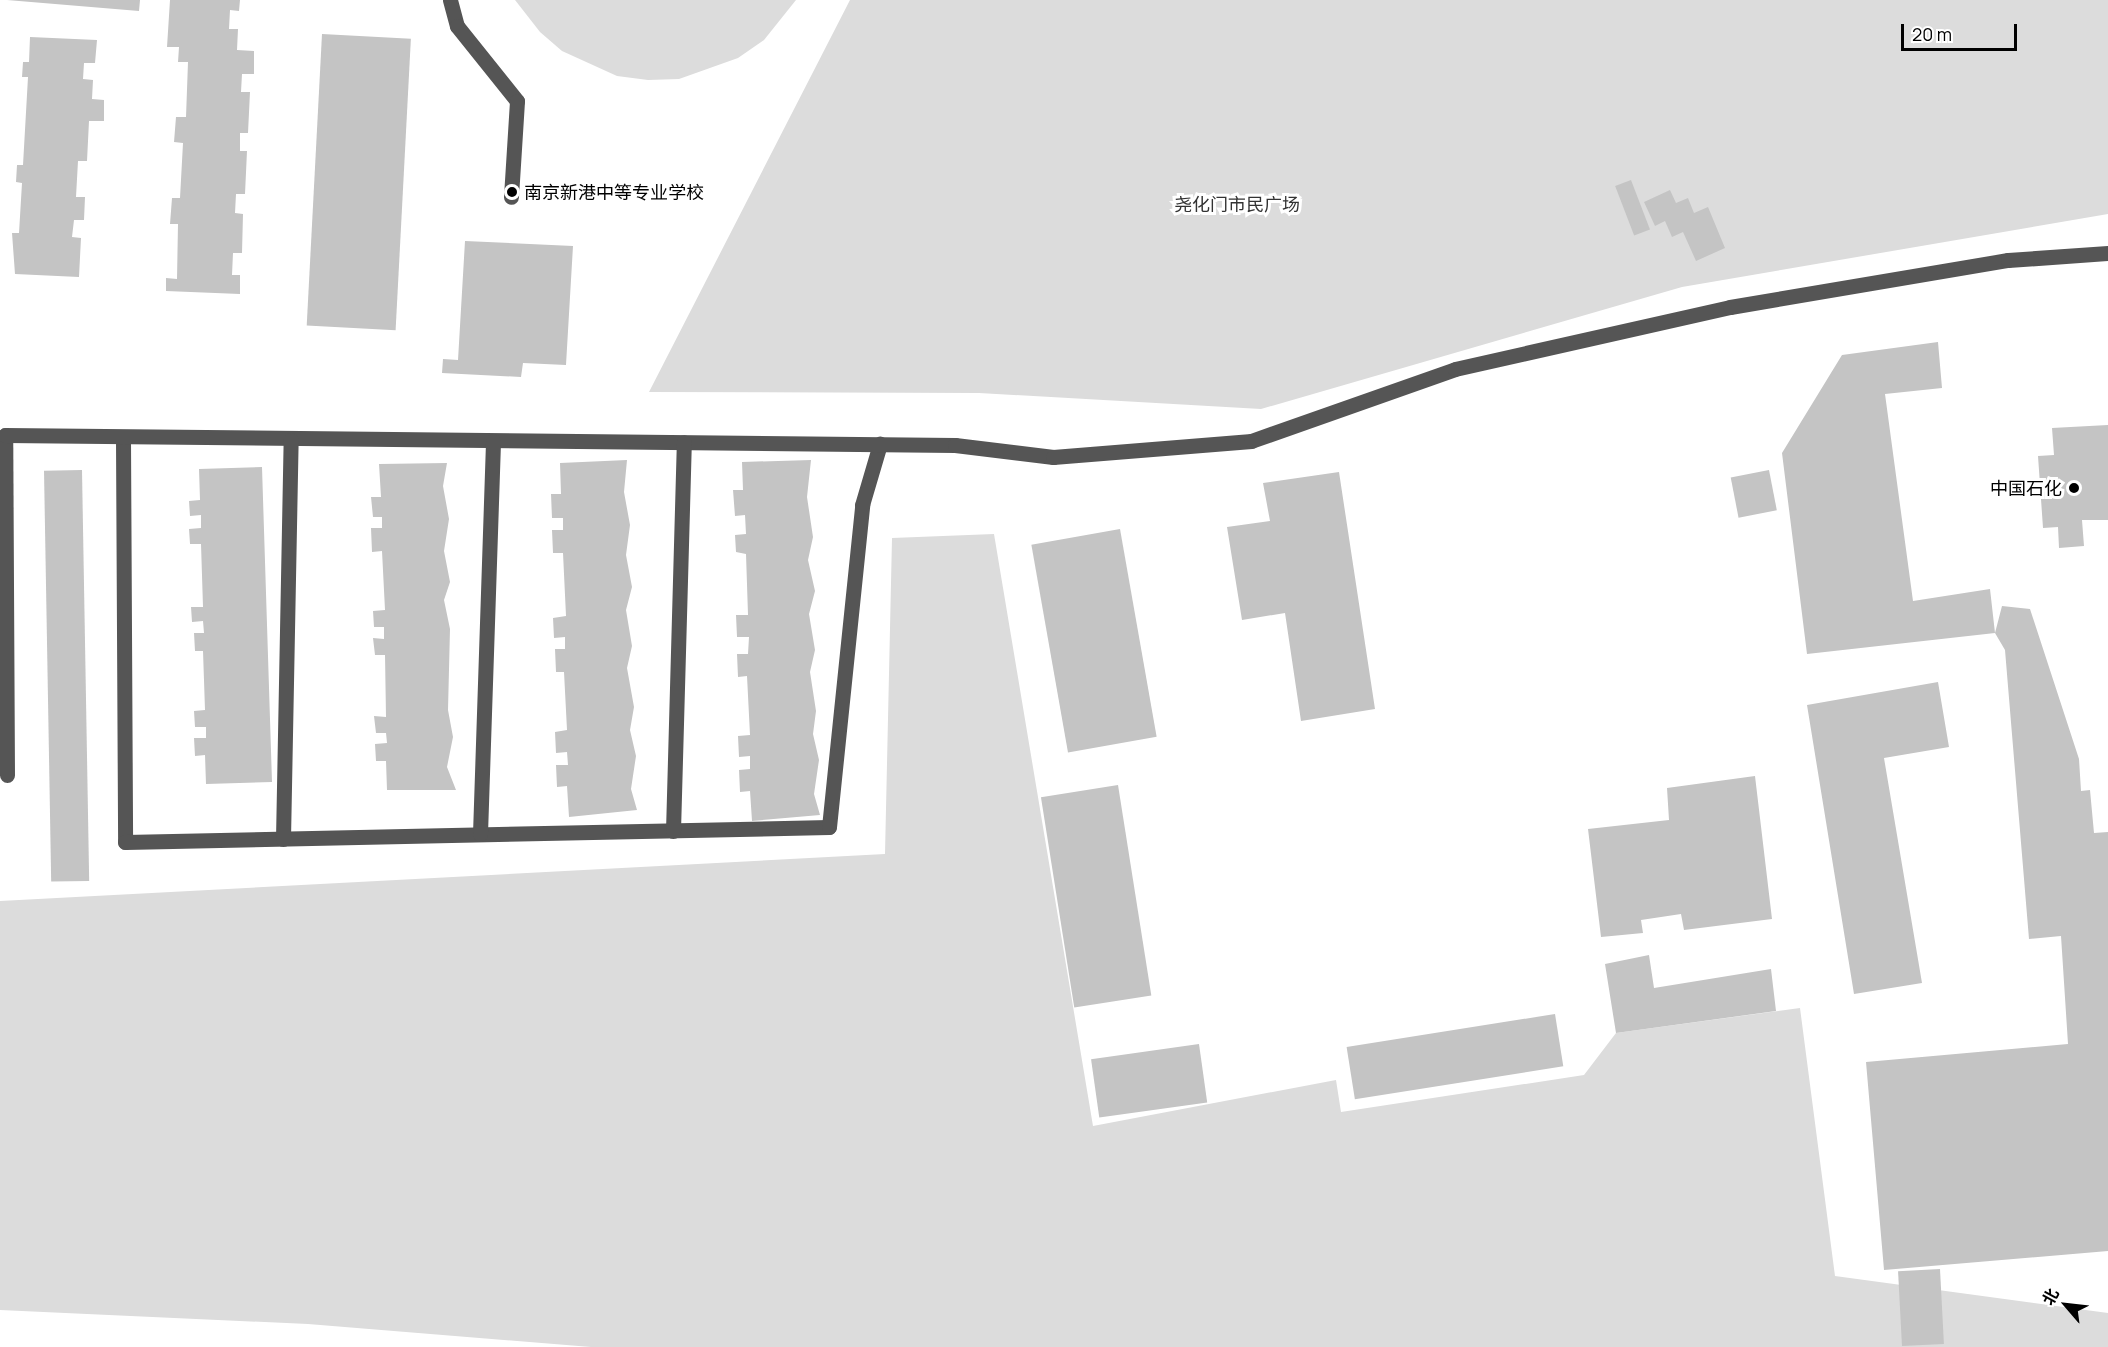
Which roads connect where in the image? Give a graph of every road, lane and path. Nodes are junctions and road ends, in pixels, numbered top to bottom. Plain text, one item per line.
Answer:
1 (450, 0) edge
2 (511, 197) dead end
3 (2108, 253) edge
4 (2, 436) edge
5 (123, 439) junction
6 (291, 440) junction
7 (493, 441) junction
8 (684, 442) junction
9 (880, 444) junction
10 (7, 776) dead end
11 (673, 831) junction
12 (480, 834) junction
13 (283, 839) junction

1 - 2 lane
3 - 9 lane
4 - 5 lane
4 - 10 lane
5 - 6 lane
5 - 13 lane
6 - 7 lane
6 - 13 lane
7 - 8 lane
7 - 12 lane
8 - 9 lane
8 - 11 lane
9 - 11 lane
11 - 12 lane
12 - 13 lane

